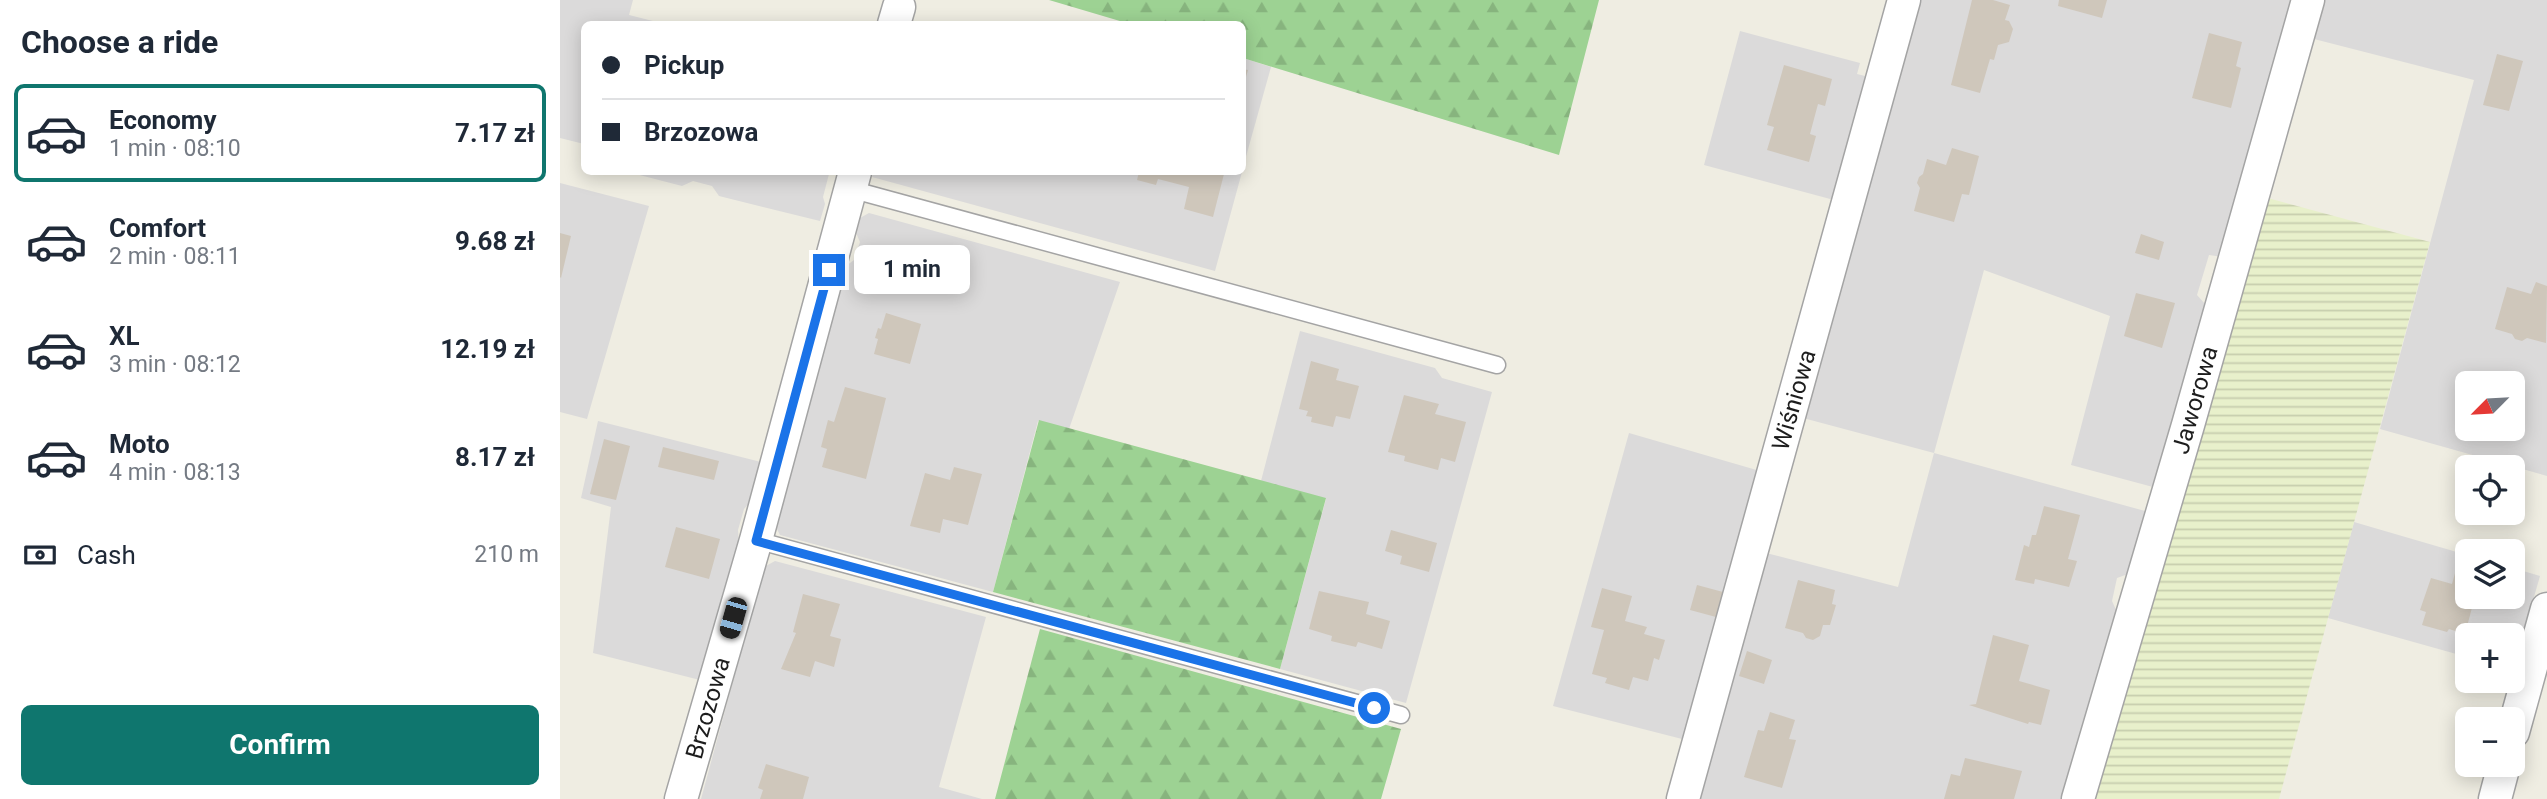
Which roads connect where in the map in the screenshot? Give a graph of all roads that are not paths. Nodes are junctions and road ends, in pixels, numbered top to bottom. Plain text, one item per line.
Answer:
1 (1904, 0) edge
2 (2308, 0) edge
3 (853, 180) edge
4 (1497, 365) dead end
5 (756, 541) junction
6 (2547, 609) edge
7 (2520, 707) edge
8 (1401, 715) dead end
9 (2501, 777) edge
10 (681, 799) edge
11 (1683, 799) edge
12 (2078, 799) edge
13 (2495, 799) edge

1 - 11 street, Wiśniowa
2 - 12 street, Jaworowa
3 - 4 lane
3 - 5 street, Brzozowa
5 - 8 lane
5 - 10 street, Brzozowa
6 - 7 street
9 - 13 street

